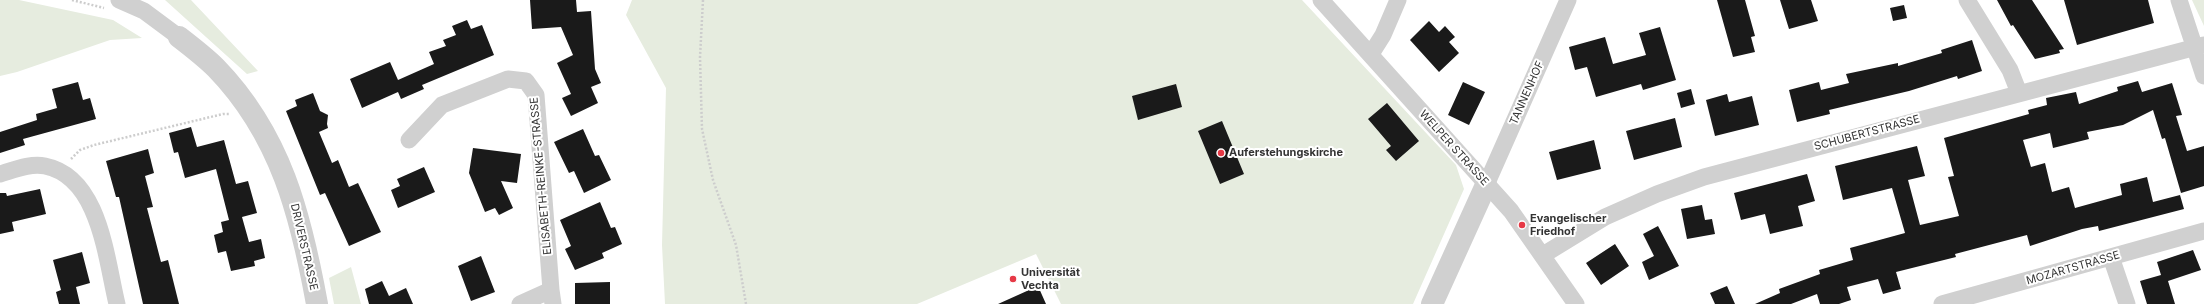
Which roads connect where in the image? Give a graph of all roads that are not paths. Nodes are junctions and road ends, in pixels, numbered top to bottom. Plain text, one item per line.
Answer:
1 (1321, 0) edge
2 (1398, 0) edge
3 (1568, 0) edge
4 (1967, 0) edge
5 (2179, 0) edge
6 (113, 4) edge
7 (179, 37) joint
8 (2199, 46) edge
9 (1371, 54) junction
10 (2204, 76) edge
11 (2019, 93) junction
12 (409, 140) dead end
13 (0, 174) edge
14 (1486, 185) junction
15 (2204, 231) edge
16 (1543, 255) junction
17 (2111, 258) junction
18 (552, 297) edge
19 (116, 304) edge
20 (317, 304) edge
21 (520, 304) edge
22 (1432, 304) edge
23 (1576, 304) edge
24 (1942, 304) edge
25 (2127, 304) edge

1 - 9 street, WELPER STRASSE
2 - 9 street
3 - 14 street, TANNENHOF
4 - 11 street
5 - 8 street
6 - 7 street, DRIVERSTRASSE
7 - 20 street, DRIVERSTRASSE
8 - 10 street
8 - 11 street, SCHUBERTSTRASSE
9 - 14 street, WELPER STRASSE
11 - 16 street, SCHUBERTSTRASSE
12 - 18 street, ELISABETH-REINKE-STRASSE
13 - 19 street
14 - 16 street, WELPER STRASSE
14 - 22 street
15 - 17 street, MOZARTSTRASSE
16 - 23 street, WELPER STRASSE
17 - 24 street, MOZARTSTRASSE
17 - 25 street
18 - 21 street

